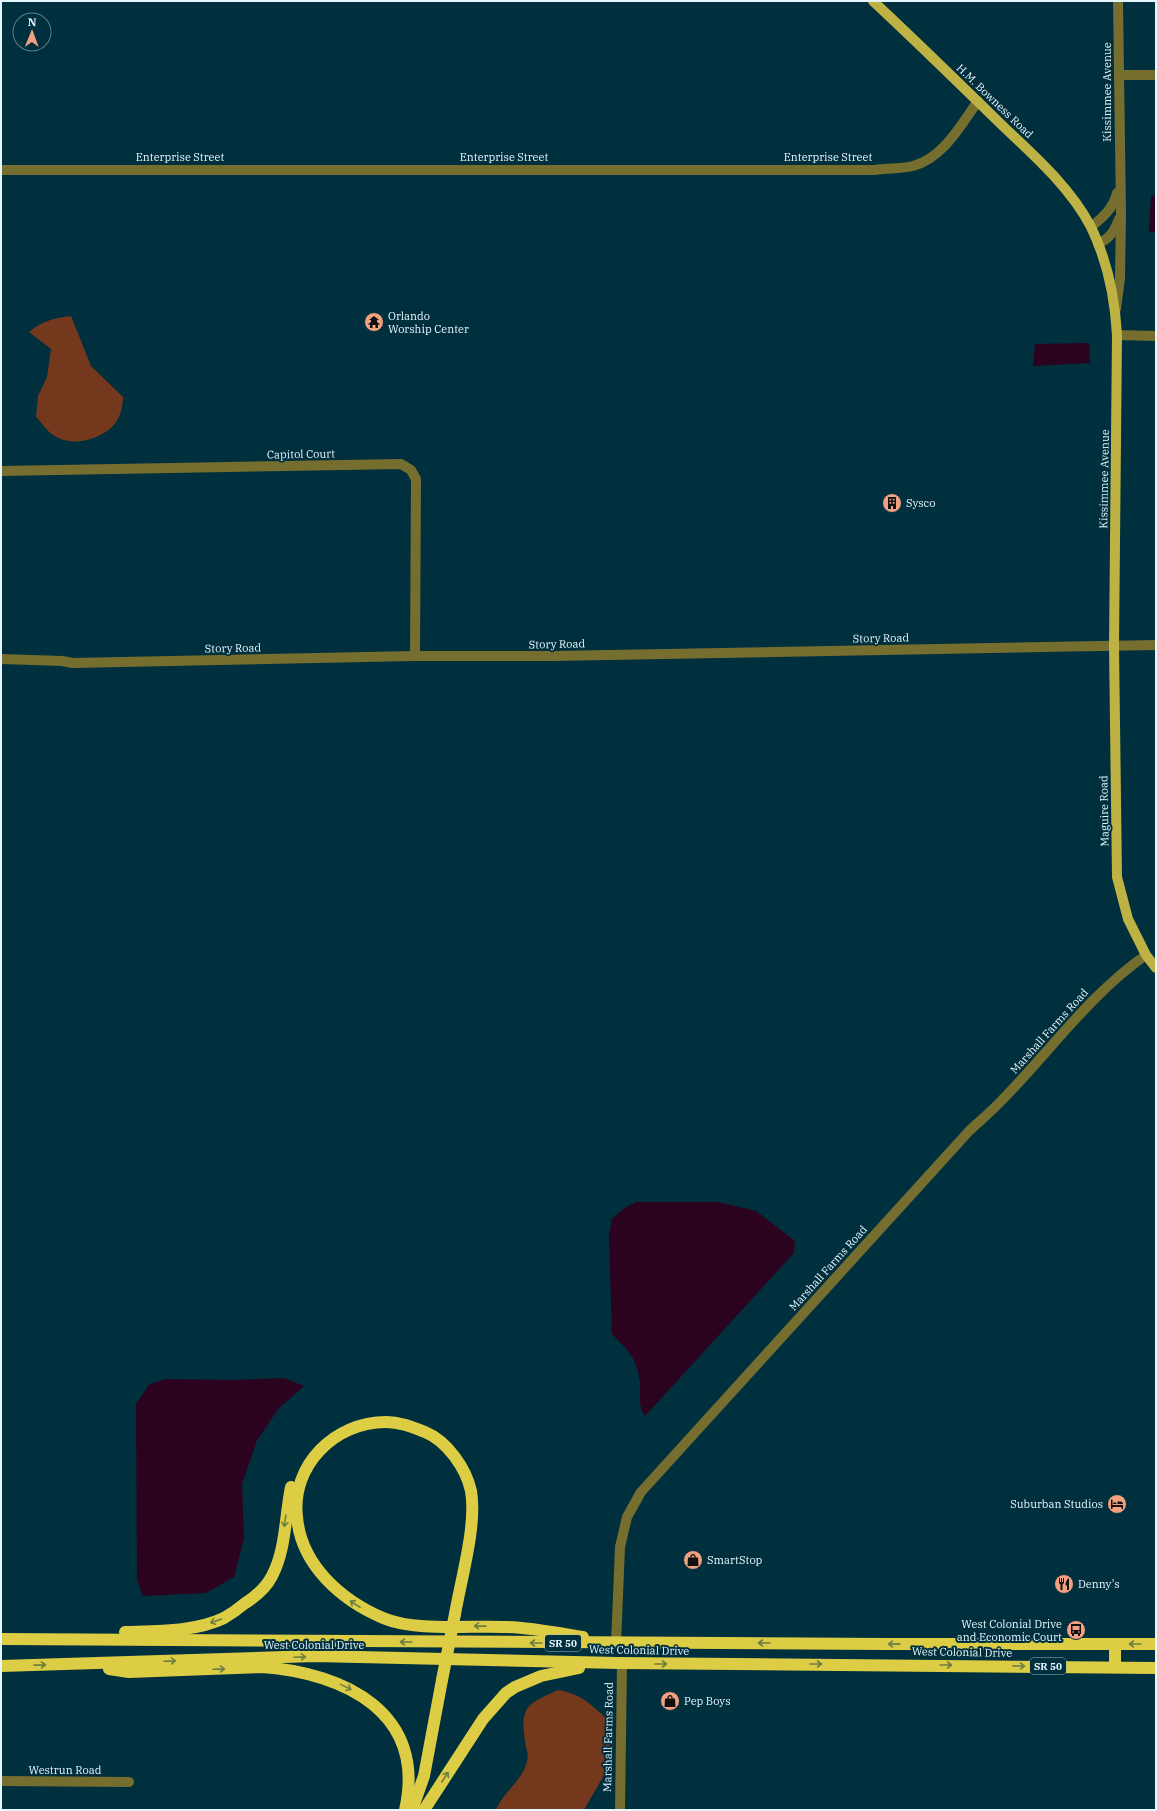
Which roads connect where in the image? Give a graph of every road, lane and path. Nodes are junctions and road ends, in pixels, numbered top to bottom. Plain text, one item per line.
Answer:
1 (873, 1) edge
2 (1118, 1) edge
3 (1119, 75) junction
4 (1156, 75) edge
5 (978, 101) junction
6 (1, 170) edge
7 (1119, 183) junction
8 (1120, 214) junction
9 (1091, 227) junction
10 (1098, 244) junction
11 (1116, 312) junction
12 (1117, 335) junction
13 (1156, 336) edge
14 (1, 471) edge
15 (1156, 645) edge
16 (1114, 646) junction
17 (416, 656) junction
18 (1, 659) edge
19 (1146, 955) junction
20 (1156, 968) edge
21 (458, 1614) junction
22 (4, 1640) edge
23 (616, 1643) junction
24 (1115, 1644) junction
25 (1156, 1644) edge
26 (620, 1663) junction
27 (68, 1665) junction
28 (1, 1666) edge
29 (1115, 1667) junction
30 (1156, 1668) edge
31 (446, 1680) junction
32 (1, 1781) edge
33 (129, 1782) dead end
34 (405, 1810) edge
35 (412, 1810) edge
36 (423, 1810) edge
37 (620, 1810) edge

1 - 5 main road, H.M. Bowness Road
2 - 3 street, Kissimmee Avenue
3 - 4 street
3 - 7 street, Kissimmee Avenue
5 - 6 street, Enterprise Street
5 - 9 main road, H.M. Bowness Road
7 - 8 street, Kissimmee Avenue
7 - 9 street, Kissimmee Avenue
8 - 10 street
8 - 11 street, Kissimmee Avenue
9 - 10 main road, Kissimmee Avenue
10 - 11 main road, Kissimmee Avenue
11 - 12 main road, Kissimmee Avenue
12 - 13 street
12 - 16 main road, Kissimmee Avenue
14 - 17 street, Capitol Court
15 - 16 street, Story Road
16 - 17 street, Story Road
16 - 19 main road, Maguire Road
17 - 18 street, Story Road
19 - 20 main road, Maguire Road
19 - 23 street, Marshall Farms Road
21 -> 22 highway
23 -> 21 highway
21 - 31 highway
23 -> 22 highway, West Colonial Drive / SR 50
24 -> 23 highway, West Colonial Drive / SR 50
25 -> 24 highway, West Colonial Drive / SR 50
24 - 29 highway
27 -> 26 highway, West Colonial Drive / SR 50
26 -> 29 highway, West Colonial Drive / SR 50
36 -> 26 highway
26 - 37 street, Marshall Farms Road
28 -> 27 highway, West Colonial Drive / SR 50
27 -> 34 highway
29 - 30 highway, West Colonial Drive / SR 50
31 - 35 highway
31 - 36 highway
32 - 33 street, Westrun Road

